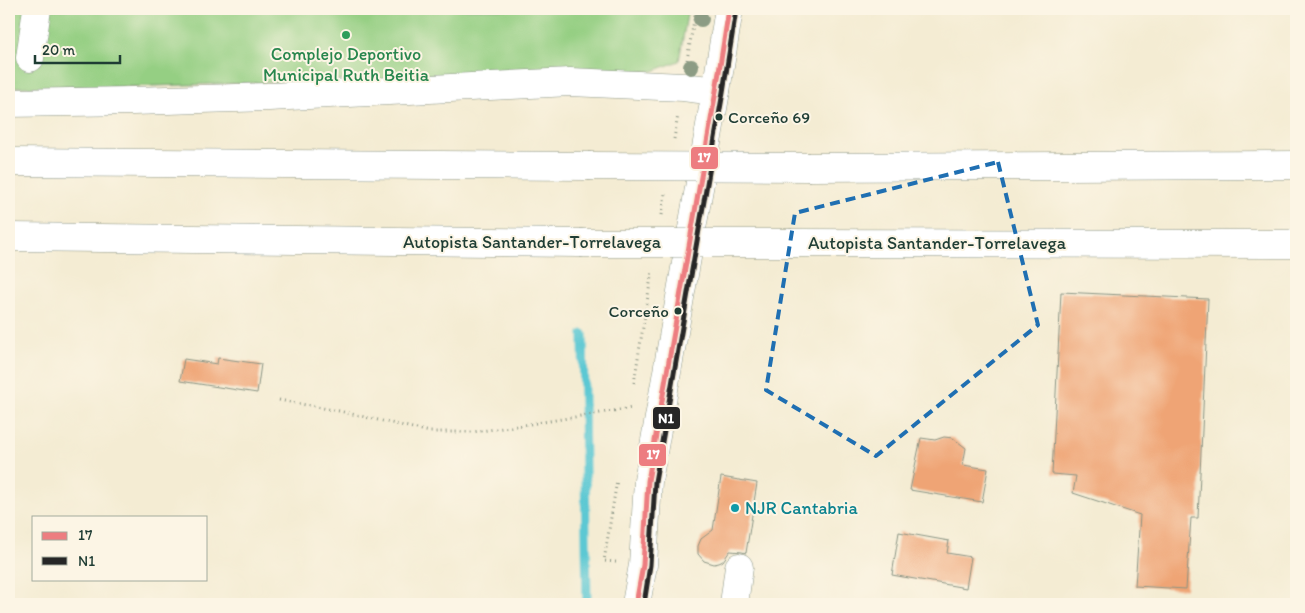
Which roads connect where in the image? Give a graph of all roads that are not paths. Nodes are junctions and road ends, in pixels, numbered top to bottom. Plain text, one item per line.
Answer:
1 (37, 9) edge
2 (729, 9) edge
3 (30, 58) dead end
4 (716, 91) junction
5 (9, 103) edge
6 (9, 162) edge
7 (1296, 165) edge
8 (9, 237) edge
9 (1296, 244) edge
10 (739, 567) dead end
11 (636, 604) edge
12 (734, 604) edge

1 - 3 main road
2 - 4 main road
4 - 5 main road
4 - 11 main road
6 - 7 main road, bridge
8 - 9 main road, Autopista Santander-Torrelavega, bridge
10 - 12 main road

